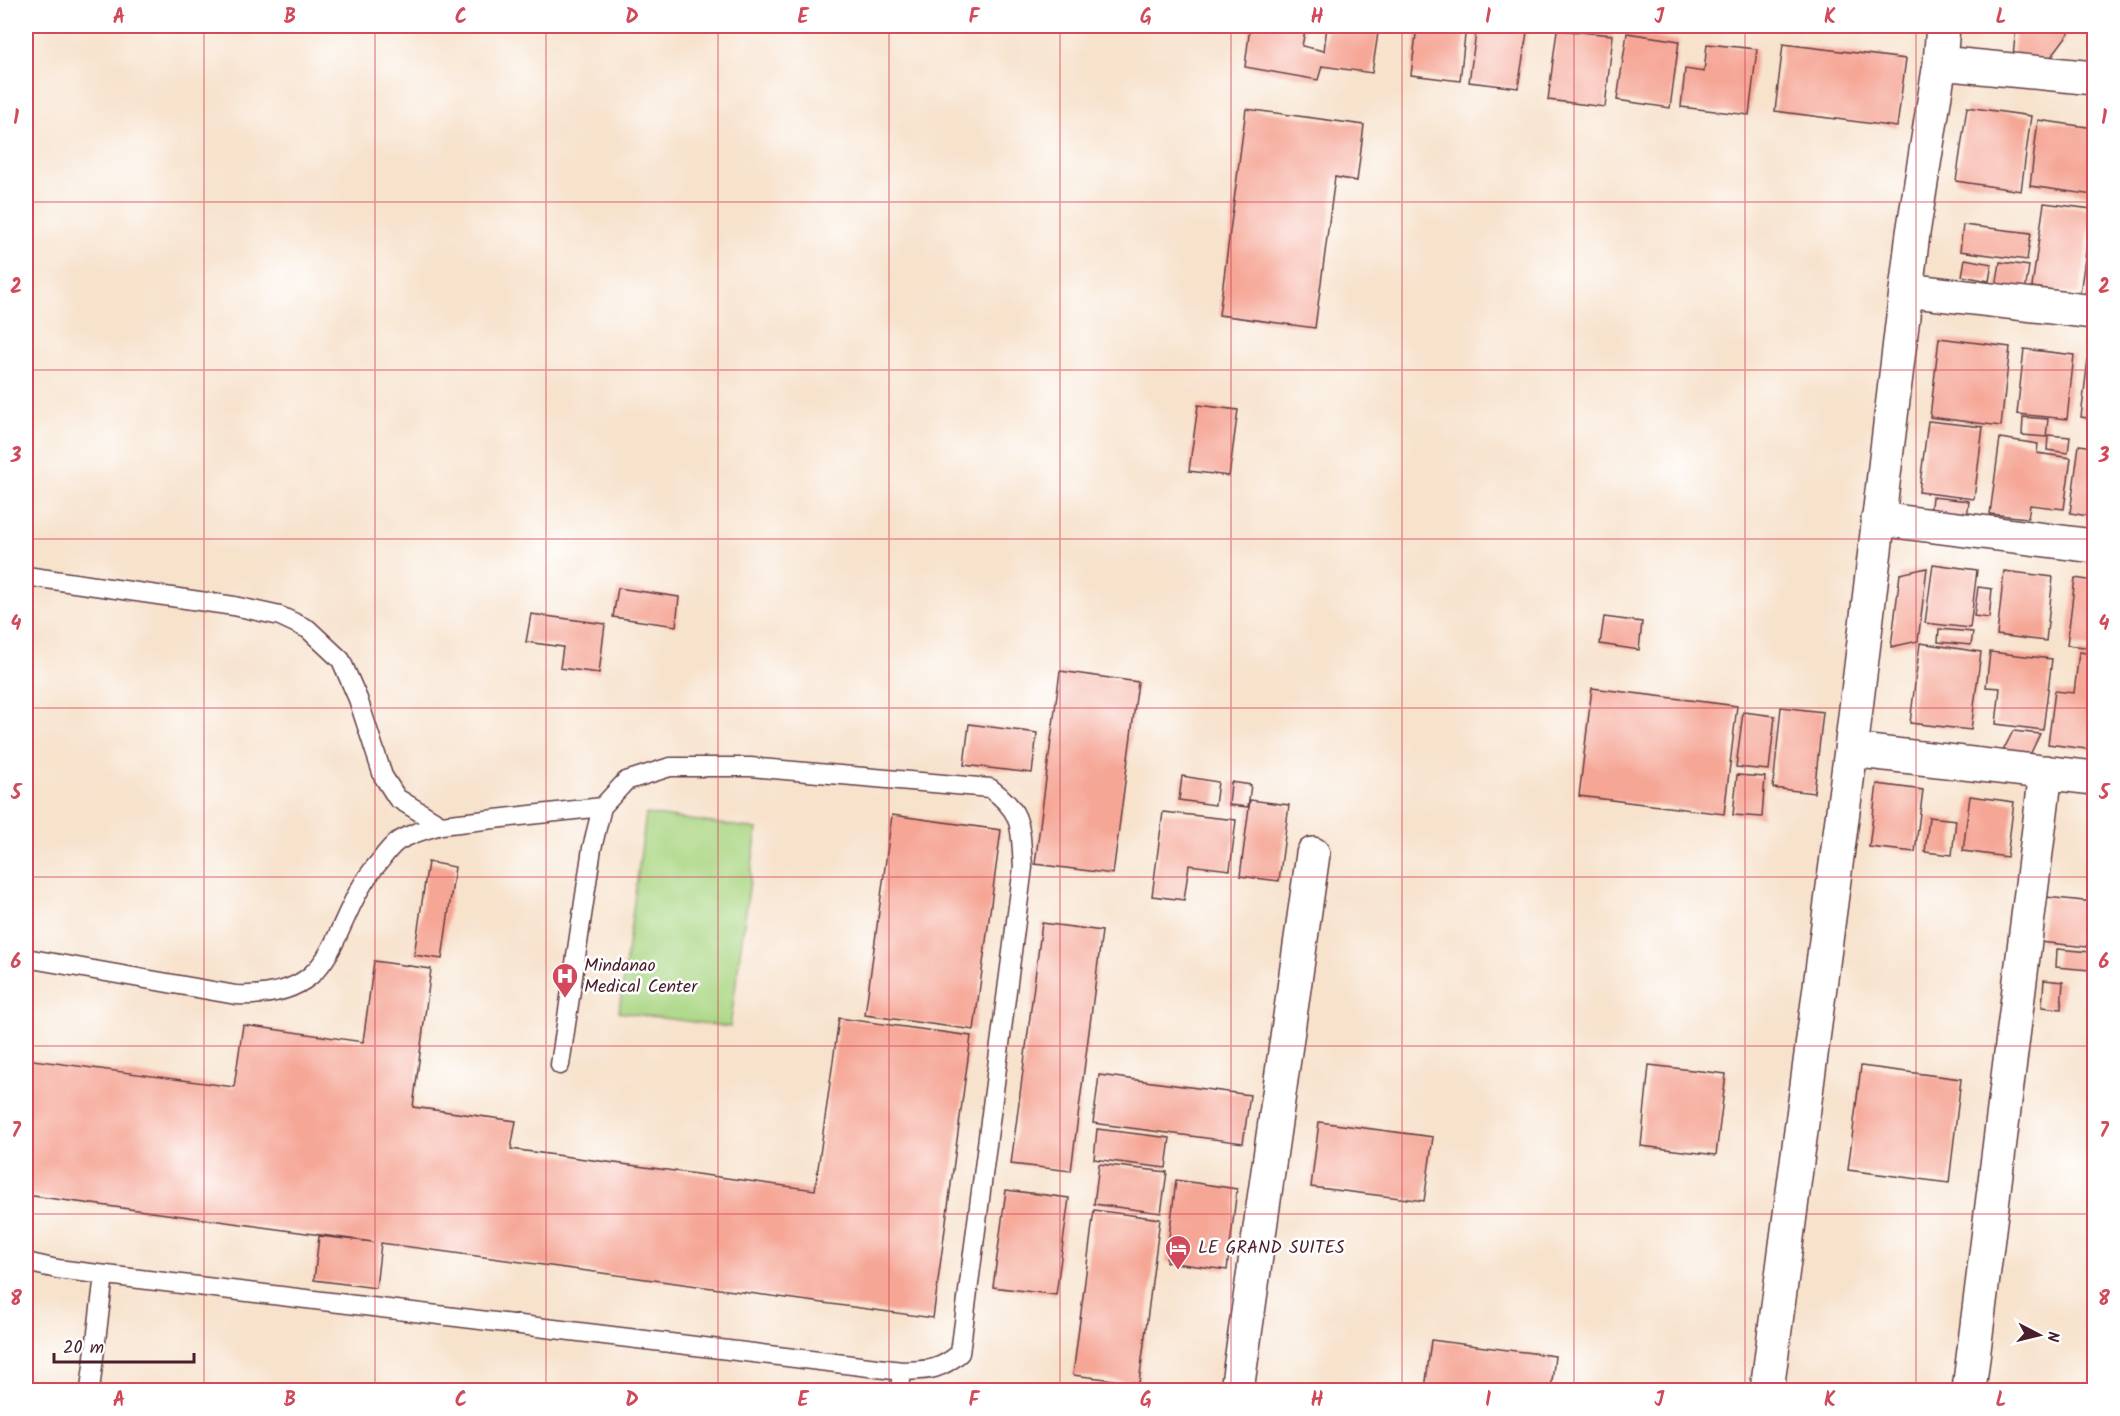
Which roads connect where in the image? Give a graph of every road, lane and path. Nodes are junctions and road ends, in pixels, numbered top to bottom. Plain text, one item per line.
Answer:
1 (1943, 26) edge
2 (1940, 63) junction
3 (2094, 78) edge
4 (1906, 290) junction
5 (2094, 312) edge
6 (1878, 519) junction
7 (2094, 546) edge
8 (26, 576) edge
9 (1851, 750) junction
10 (2046, 772) junction
11 (2094, 778) edge
12 (602, 807) junction
13 (441, 825) junction
14 (1313, 854) dead end
15 (26, 958) edge
16 (560, 1065) dead end
17 (26, 1262) edge
18 (104, 1275) junction
19 (902, 1371) junction
20 (90, 1390) edge
21 (900, 1390) edge
22 (1237, 1390) edge
23 (1767, 1390) edge
24 (1969, 1390) edge

1 - 2 street
2 - 3 street
2 - 4 street
4 - 5 street
4 - 6 street
6 - 7 street
6 - 9 street
8 - 13 lane
9 - 10 street
9 - 23 street
10 - 11 street
10 - 24 street
12 - 13 lane
12 - 16 lane
12 - 19 lane
13 - 15 lane
14 - 22 street
17 - 18 lane
18 - 19 lane
18 - 20 lane
19 - 21 lane

